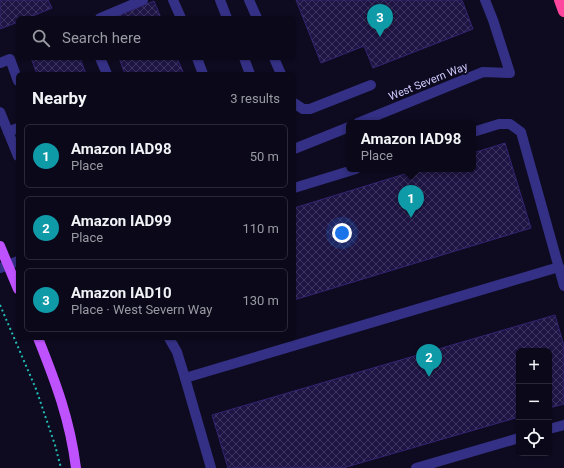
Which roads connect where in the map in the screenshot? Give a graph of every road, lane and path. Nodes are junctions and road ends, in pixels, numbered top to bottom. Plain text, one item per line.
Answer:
1 (143, 0) edge
2 (174, 0) edge
3 (220, 0) edge
4 (249, 0) edge
5 (485, 0) edge
6 (560, 0) edge
7 (564, 11) edge
8 (105, 16) edge
9 (180, 16) edge
10 (227, 16) edge
11 (256, 16) edge
12 (101, 60) edge
13 (198, 60) edge
14 (245, 60) edge
15 (275, 60) edge
16 (0, 63) edge
17 (106, 72) edge
18 (202, 72) edge
19 (249, 72) edge
20 (280, 72) edge
21 (16, 76) edge
22 (371, 85) dead end
23 (296, 104) edge
24 (0, 112) edge
25 (365, 120) edge
26 (346, 128) edge
27 (13, 130) edge
28 (476, 131) edge
29 (16, 146) edge
30 (296, 148) edge
31 (346, 172) edge
32 (296, 187) edge
33 (0, 246) edge
34 (16, 262) edge
35 (4, 267) edge
36 (559, 268) junction
37 (16, 286) edge
38 (564, 286) edge
39 (0, 305) edge
40 (39, 340) edge
41 (170, 340) edge
42 (185, 378) junction
43 (564, 425) edge
44 (552, 428) edge
45 (516, 439) edge
46 (61, 468) edge
47 (76, 468) edge
48 (211, 468) edge
49 (416, 468) edge

1 - 8 street
2 - 9 street
3 - 10 street
4 - 11 street
5 - 25 street, West Severn Way
6 - 7 highway
12 - 17 street
13 - 18 street
14 - 19 street
15 - 20 street
16 - 21 street
22 - 23 street
24 - 27 street
26 - 30 street
27 - 29 street
28 - 36 street
31 - 32 street
33 - 35 main road
34 - 35 street
35 - 37 main road
36 - 38 street
36 - 42 street
39 - 46 path
40 - 47 main road
41 - 42 street
42 - 48 street
43 - 44 street
45 - 49 street

